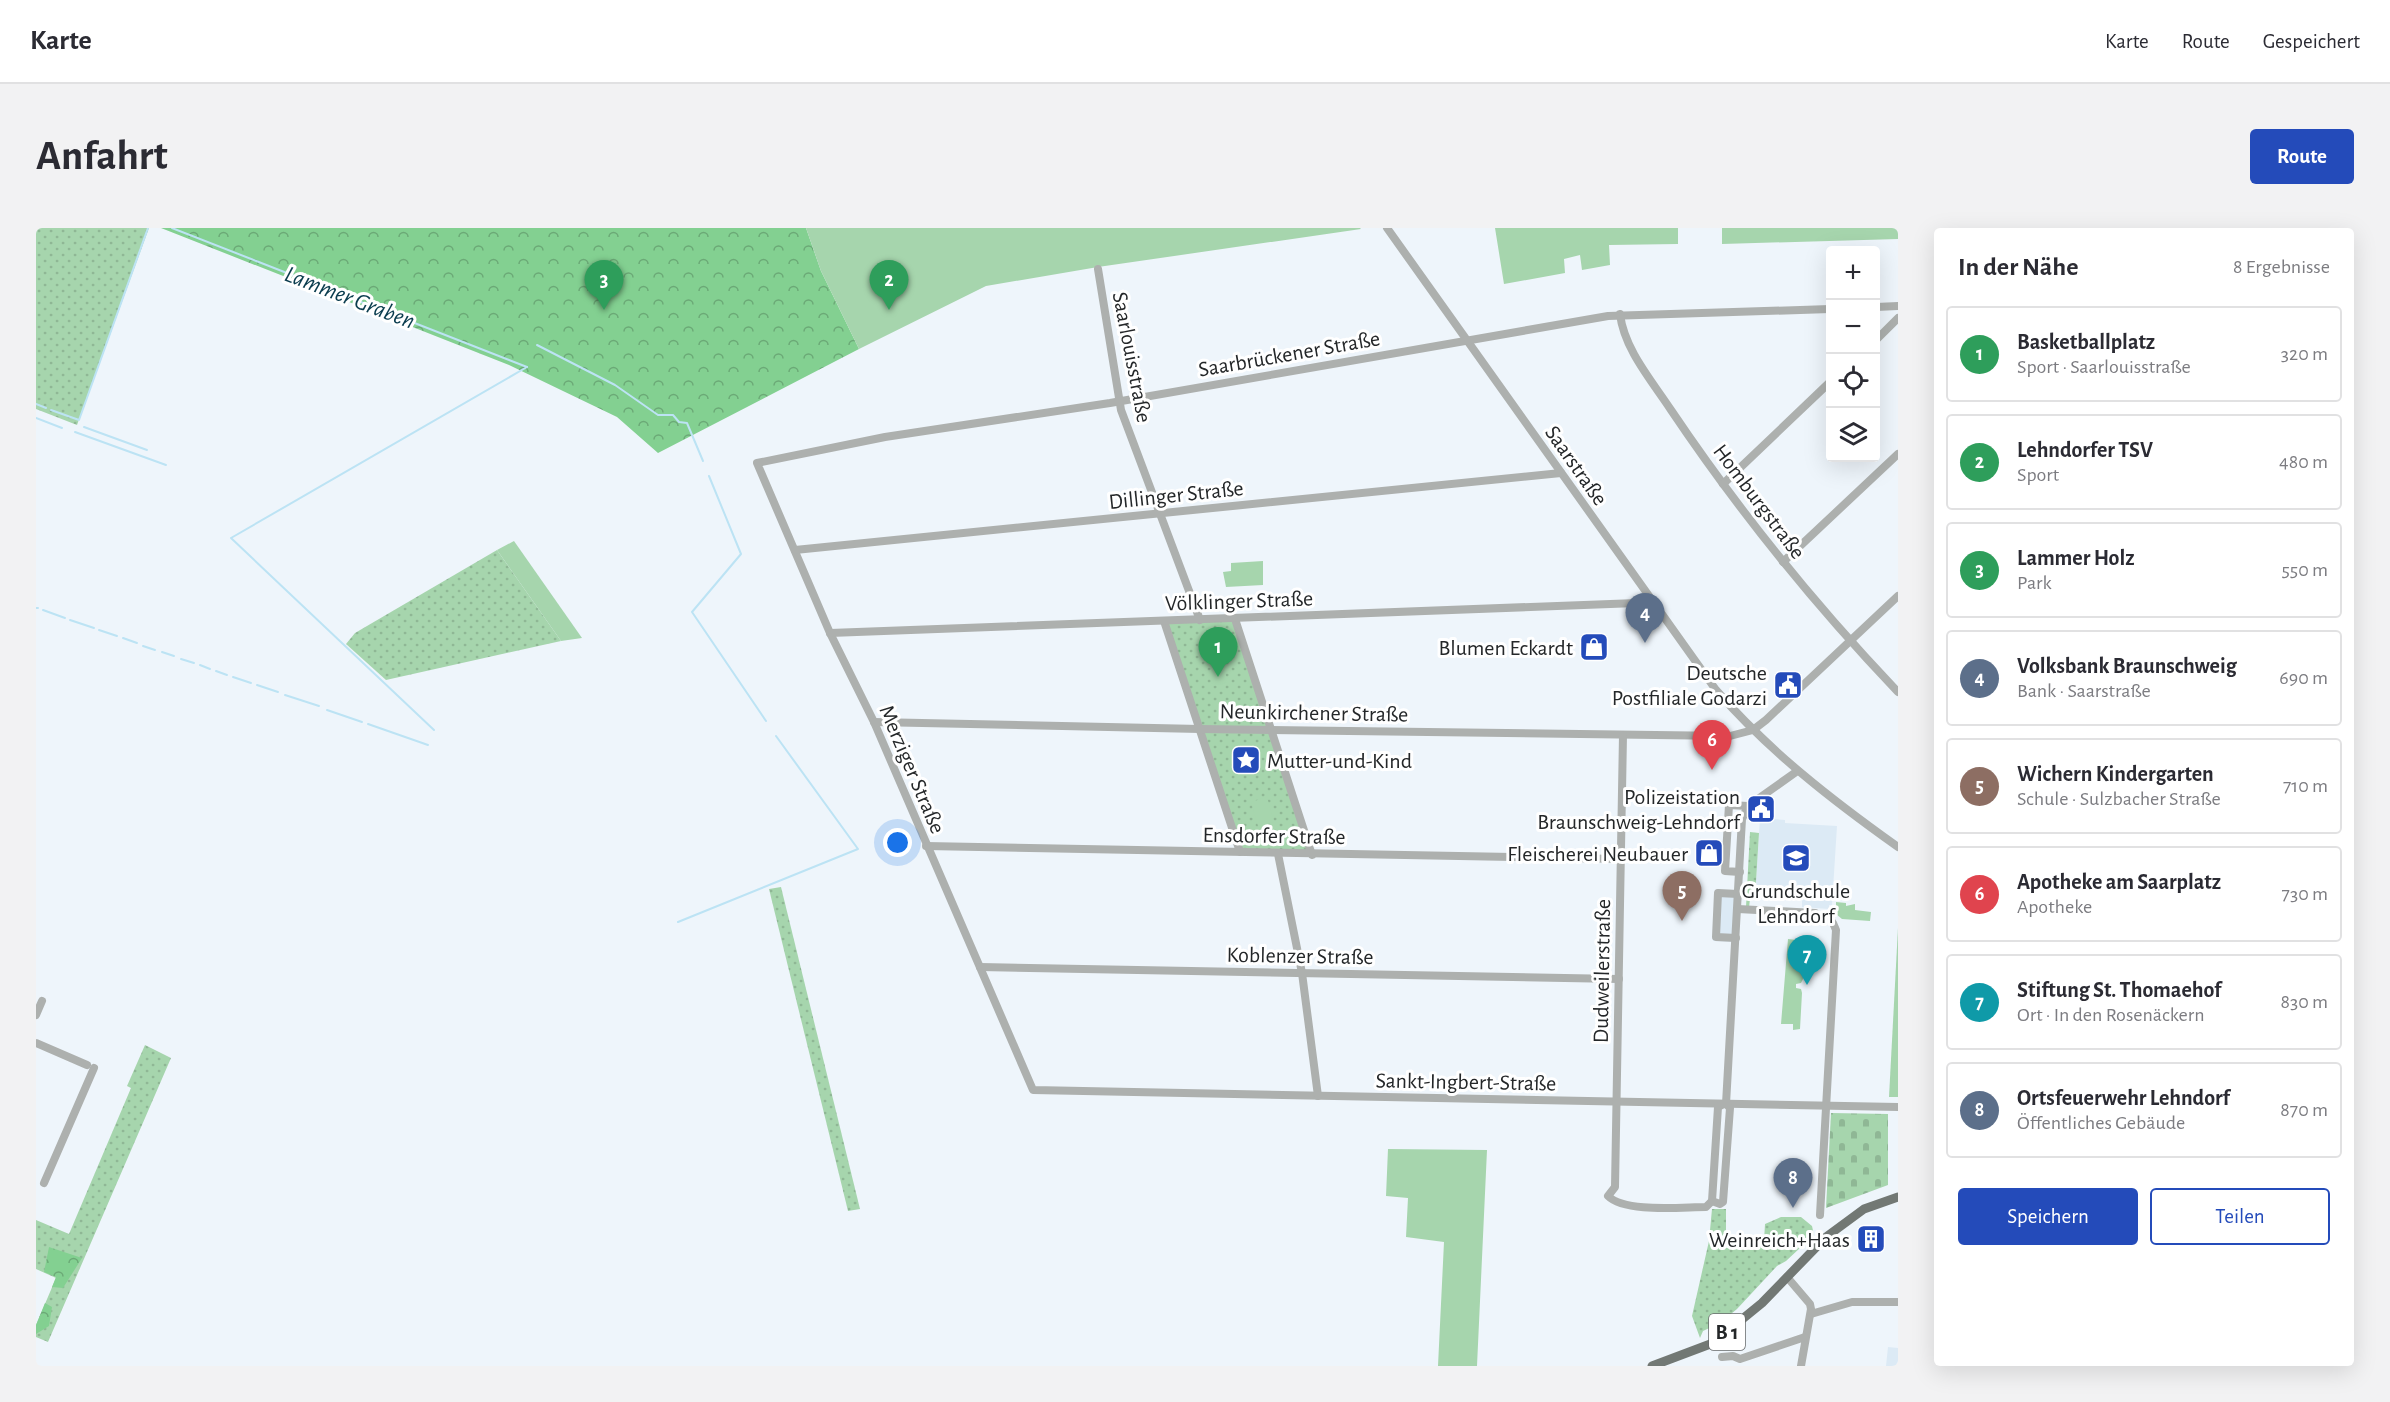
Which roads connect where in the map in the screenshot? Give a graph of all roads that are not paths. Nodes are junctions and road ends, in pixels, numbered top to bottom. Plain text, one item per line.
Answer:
1 (1387, 228) edge
2 (1098, 269) dead end
3 (1898, 306) edge
4 (1880, 307) edge
5 (1826, 309) edge
6 (1620, 314) junction
7 (1898, 318) edge
8 (1880, 335) edge
9 (1467, 341) junction
10 (1826, 386) edge
11 (1120, 401) junction
12 (1898, 454) edge
13 (757, 463) joint
14 (1561, 473) junction
15 (1723, 484) junction
16 (1159, 514) junction
17 (795, 550) junction
18 (1783, 562) junction
19 (1898, 596) edge
20 (1649, 599) junction
21 (1235, 619) junction
22 (1200, 620) junction
23 (1164, 621) junction
24 (830, 633) junction
25 (1850, 641) junction
26 (1898, 692) edge
27 (873, 722) junction
28 (1200, 729) junction
29 (1272, 729) junction
30 (1753, 730) junction
31 (1623, 735) junction
32 (1796, 772) junction
33 (1748, 806) junction
34 (926, 846) junction
35 (1898, 847) edge
36 (1240, 852) junction
37 (1278, 854) junction
38 (1312, 855) junction
39 (1621, 859) junction
40 (1740, 872) junction
41 (1738, 894) junction
42 (1738, 909) junction
43 (1815, 913) dead end
44 (1833, 924) dead end
45 (1736, 938) junction
46 (980, 967) junction
47 (1302, 973) junction
48 (1619, 979) junction
49 (42, 1001) dead end
50 (36, 1015) edge
51 (36, 1043) edge
52 (1033, 1090) joint
53 (1318, 1096) junction
54 (1617, 1102) junction
55 (1726, 1104) junction
56 (1826, 1106) junction
57 (1898, 1107) edge
58 (44, 1183) dead end
59 (1898, 1197) edge
60 (1820, 1215) dead end
61 (1787, 1277) junction
62 (1898, 1302) edge
63 (1810, 1314) junction
64 (1805, 1337) junction
65 (1722, 1358) dead end
66 (1739, 1363) edge
67 (1652, 1366) edge
68 (1801, 1366) edge

1 - 9 street, Saarstraße
2 - 11 street, Saarlouisstraße
3 - 4 street
5 - 6 street, Saarbrückener Straße
6 - 9 street, Saarbrückener Straße
6 - 15 street, Homburgstraße
7 - 8 street
9 - 11 street, Saarbrückener Straße
9 - 14 street, Saarstraße
10 - 15 street
11 - 13 street, Saarbrückener Straße
11 - 16 street, Saarlouisstraße
12 - 18 street
13 - 17 street, Merziger Straße
14 - 16 street, Dillinger Straße
14 - 20 street, Saarstraße
15 - 18 street, Homburgstraße
16 - 17 street, Dillinger Straße
16 - 22 street, Saarlouisstraße
17 - 24 street, Merziger Straße
18 - 25 street, Homburgstraße
19 - 25 street
20 - 21 street, Völklinger Straße
20 - 30 street, Saarstraße
21 - 22 street, Völklinger Straße
21 - 29 street
22 - 23 street, Völklinger Straße
23 - 24 street, Völklinger Straße
23 - 28 street
24 - 27 street, Merziger Straße
25 - 26 street, Homburgstraße
25 - 30 street
27 - 28 street, Neunkirchener Straße
27 - 34 street, Merziger Straße
28 - 29 street, Neunkirchener Straße
28 - 36 street
29 - 31 street, Neunkirchener Straße
29 - 38 street
30 - 31 street, Neunkirchener Straße
30 - 32 street, Saarstraße
31 - 39 street, Dudweilerstraße
32 - 33 street
32 - 35 street
33 - 40 street
33 - 40 street
34 - 36 street, Ensdorfer Straße
34 - 46 street, Merziger Straße
36 - 37 street, Ensdorfer Straße
37 - 38 street, Ensdorfer Straße
37 - 47 street
38 - 39 street, Ensdorfer Straße
39 - 48 street, Dudweilerstraße
40 - 41 street
41 - 42 street
41 - 45 street
42 - 43 street
42 - 45 street
44 - 56 street
45 - 55 street
46 - 47 street, Koblenzer Straße
46 - 52 street, Merziger Straße
47 - 48 street, Koblenzer Straße
47 - 53 street
48 - 54 street, Dudweilerstraße
49 - 50 street
51 - 58 street
52 - 53 street, Sankt-Ingbert-Straße
53 - 54 street, Sankt-Ingbert-Straße
54 - 55 street, Sankt-Ingbert-Straße
54 - 55 street, Dudweilerstraße
55 - 56 street, Sankt-Ingbert-Straße
56 - 57 street, Sankt-Ingbert-Straße
56 - 60 street
59 - 61 main road, B 1
61 - 63 street
61 - 67 main road, B 1
62 - 63 street
63 - 64 street
64 - 66 street
64 - 68 street
65 - 66 street

